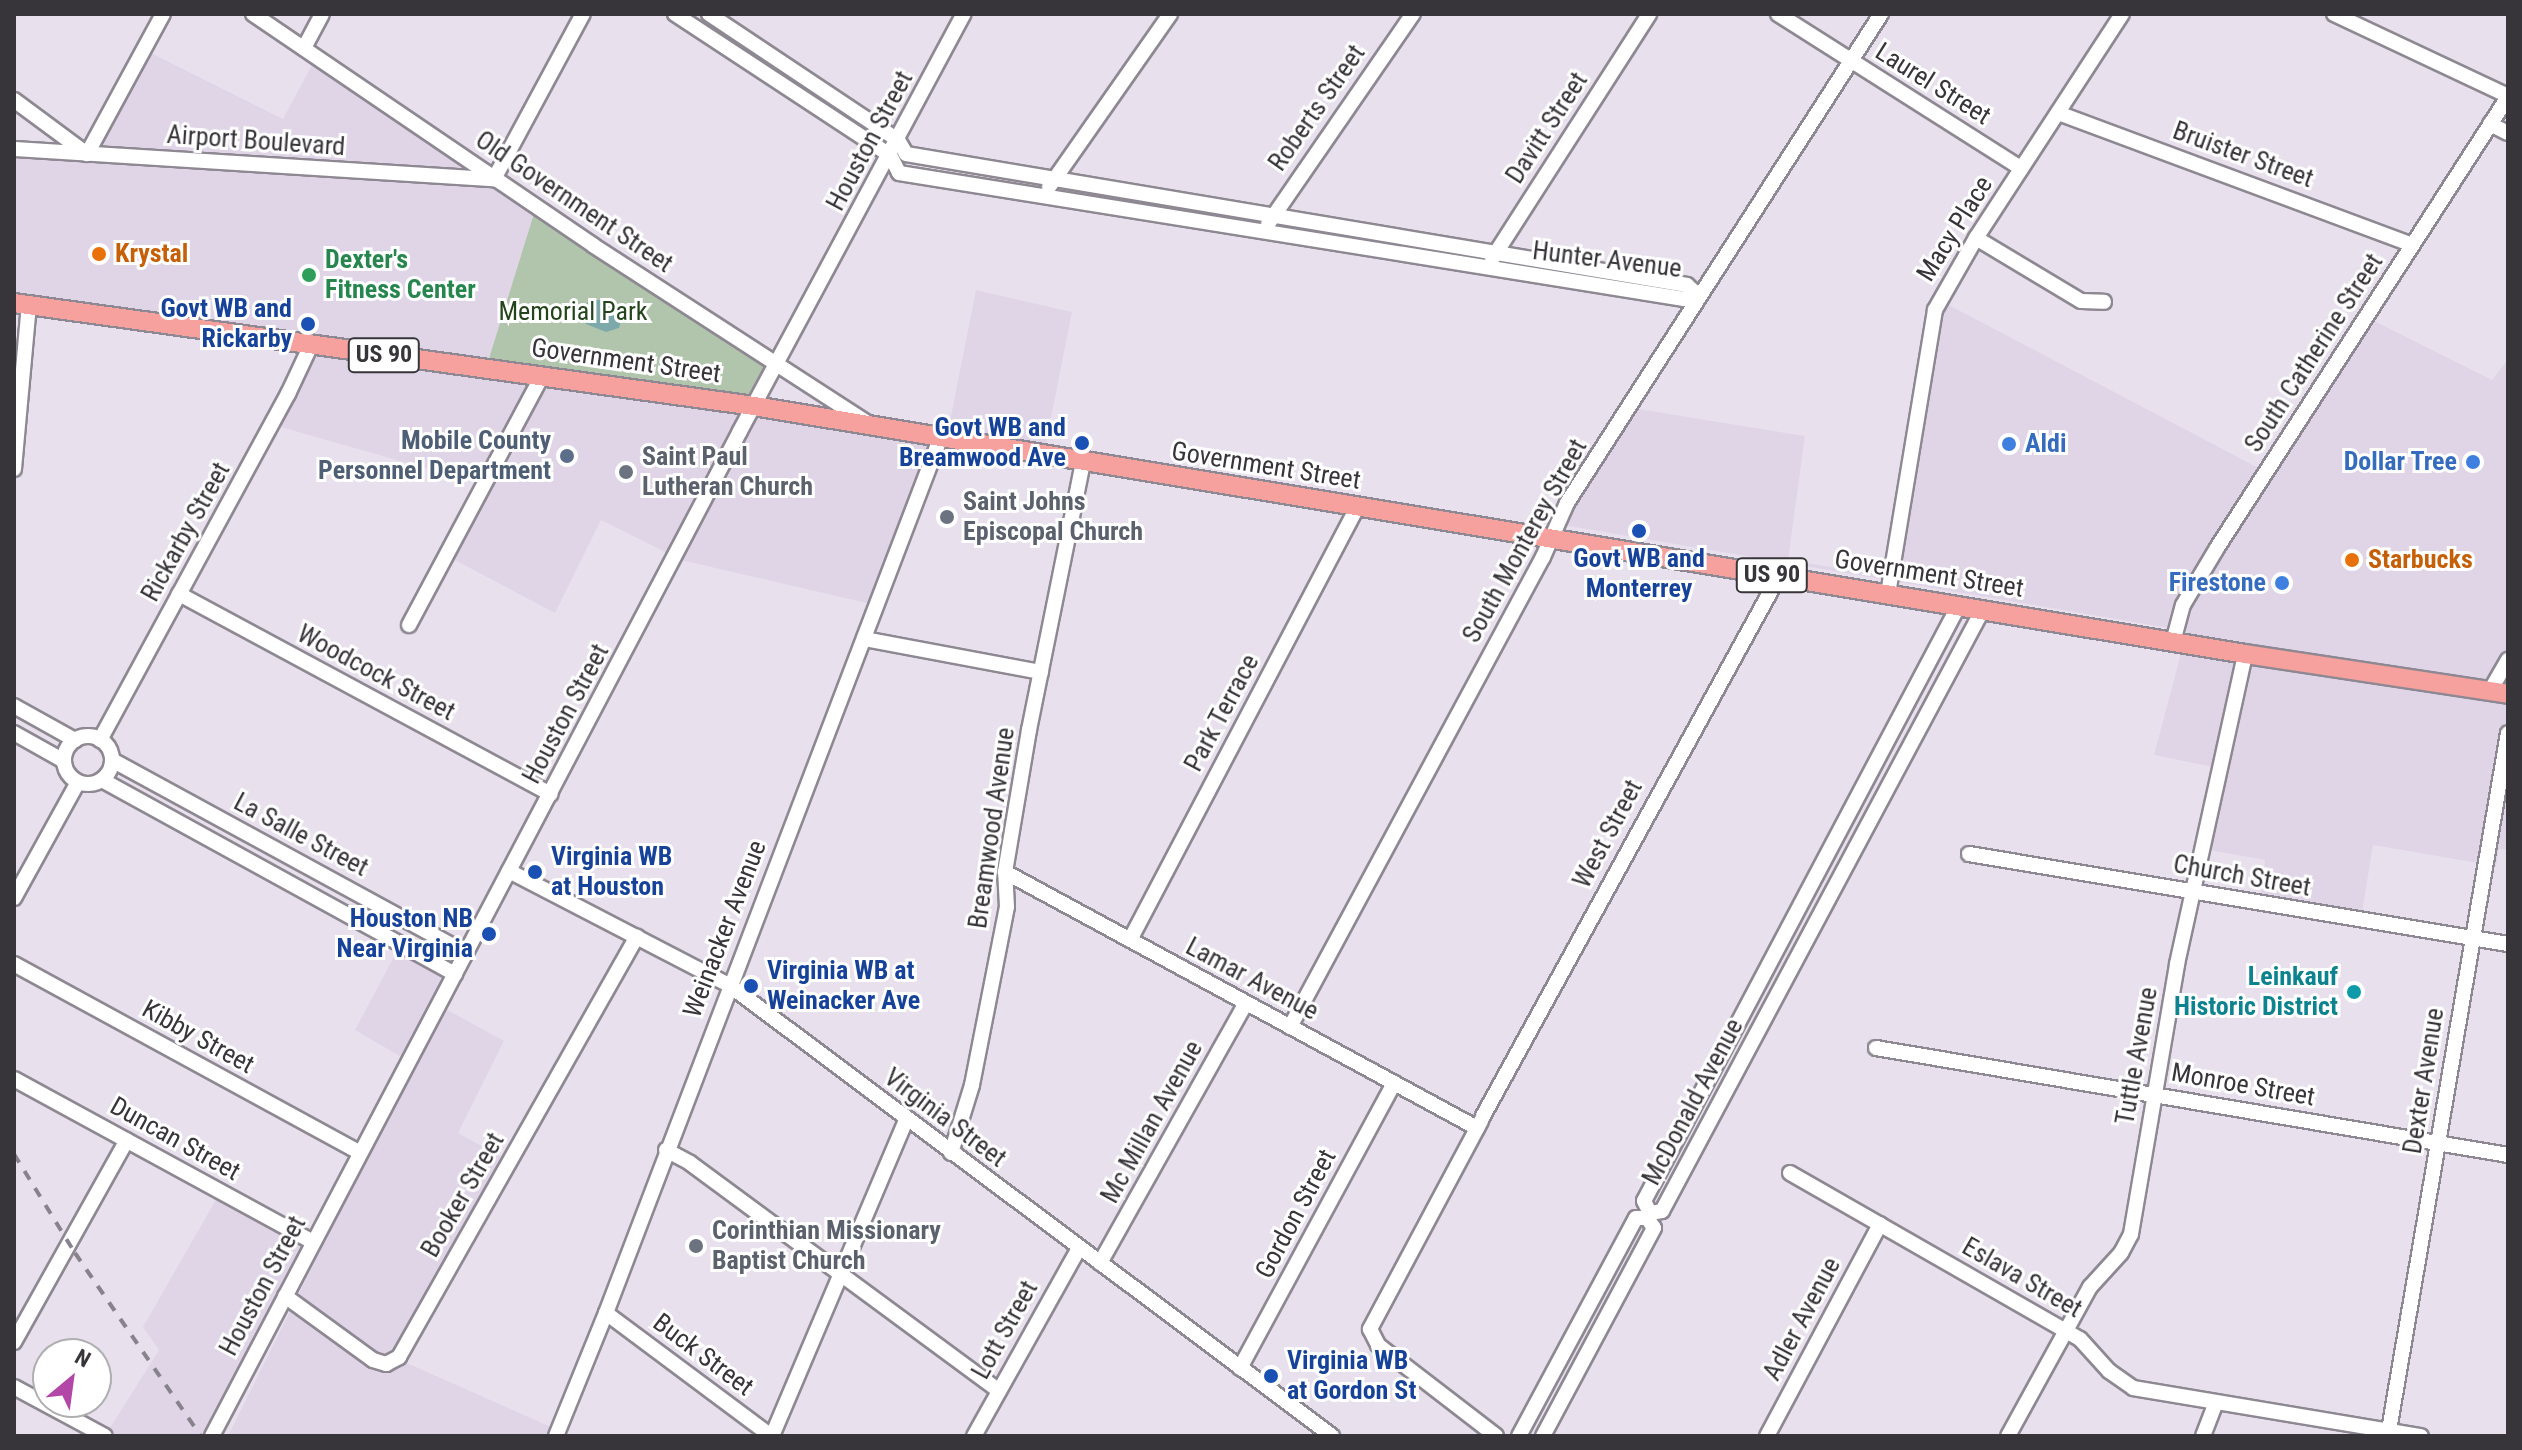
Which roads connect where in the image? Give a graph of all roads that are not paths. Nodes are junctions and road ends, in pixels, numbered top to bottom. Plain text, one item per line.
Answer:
1 (163, 14) edge
2 (253, 14) edge
3 (322, 14) edge
4 (583, 14) edge
5 (675, 14) edge
6 (709, 14) edge
7 (964, 14) edge
8 (1170, 14) edge
9 (1413, 14) edge
10 (1649, 14) edge
11 (1778, 14) edge
12 (1881, 14) edge
13 (2122, 14) edge
14 (2334, 14) edge
15 (731, 20) edge
16 (304, 48) junction
17 (1851, 60) junction
18 (2508, 96) edge
19 (14, 100) edge
20 (2058, 113) junction
21 (2490, 124) junction
22 (2508, 133) edge
23 (898, 140) junction
24 (14, 149) edge
25 (87, 154) junction
26 (890, 155) junction
27 (2021, 168) junction
28 (494, 179) junction
29 (1051, 180) junction
30 (1045, 196) junction
31 (1270, 217) junction
32 (1266, 232) junction
33 (1976, 238) junction
34 (2412, 245) junction
35 (1494, 253) junction
36 (1489, 269) junction
37 (1696, 294) junction
38 (2104, 302) dead end
39 (22, 304) edge
40 (311, 345) junction
41 (777, 365) junction
42 (542, 376) junction
43 (754, 406) junction
44 (872, 426) junction
45 (940, 439) junction
46 (1083, 462) junction
47 (14, 469) edge
48 (1357, 507) junction
49 (1550, 539) junction
50 (1779, 576) junction
51 (179, 594) junction
52 (1888, 594) junction
53 (1959, 605) junction
54 (1983, 609) junction
55 (409, 625) dead end
56 (864, 639) junction
57 (2173, 642) junction
58 (2245, 654) junction
59 (2508, 660) edge
60 (1041, 672) junction
61 (2499, 692) edge
62 (14, 706) edge
63 (14, 733) edge
64 (2508, 733) edge
65 (75, 740) junction
66 (100, 740) junction
67 (112, 760) junction
68 (64, 761) junction
69 (102, 780) junction
70 (78, 782) junction
71 (551, 794) junction
72 (269, 846) junction
73 (1969, 854) dead end
74 (258, 866) junction
75 (509, 871) junction
76 (1005, 872) junction
77 (2192, 892) junction
78 (14, 898) edge
79 (637, 937) junction
80 (2472, 938) junction
81 (1130, 940) junction
82 (2508, 944) edge
83 (466, 953) junction
84 (14, 964) edge
85 (455, 974) junction
86 (729, 985) junction
87 (1246, 1003) junction
88 (1290, 1027) junction
89 (1876, 1048) dead end
90 (14, 1079) edge
91 (1394, 1083) junction
92 (2155, 1095) junction
93 (906, 1120) junction
94 (1481, 1121) junction
95 (127, 1140) junction
96 (2438, 1143) junction
97 (666, 1150) junction
98 (360, 1153) junction
99 (951, 1153) junction
100 (2508, 1155) edge
101 (1790, 1173) dead end
102 (1880, 1224) junction
103 (313, 1242) junction
104 (1079, 1248) junction
105 (1100, 1263) junction
106 (840, 1274) junction
107 (285, 1296) junction
108 (606, 1313) junction
109 (2065, 1331) junction
110 (14, 1342) edge
111 (1240, 1368) junction
112 (14, 1387) edge
113 (999, 1391) junction
114 (2216, 1402) junction
115 (2389, 1433) edge
116 (105, 1436) edge
117 (212, 1436) edge
118 (556, 1436) edge
119 (772, 1436) edge
120 (974, 1436) edge
121 (1332, 1436) edge
122 (1496, 1436) edge
123 (1519, 1436) edge
124 (1543, 1436) edge
125 (1767, 1436) edge
126 (2008, 1436) edge
127 (2203, 1436) edge
128 (2421, 1436) edge

1 - 25 street
2 - 16 street, Old Government Street
3 - 16 street
4 - 28 street
5 - 26 street, Hunter Avenue
6 - 15 street, Hunter Avenue
7 - 23 street, Houston Street
8 - 29 street
9 - 31 street, Roberts Street
10 - 35 street, Davitt Street
11 - 17 street, Laurel Street
12 - 17 street, South Monterey Street
13 - 20 street, Macy Place
14 - 18 street
15 - 23 street, Hunter Avenue
16 - 28 street, Old Government Street
17 - 27 street, Laurel Street
17 - 37 street, South Monterey Street
18 - 21 street, South Catherine Street
19 - 25 street
20 - 27 street, Macy Place
20 - 34 street, Bruister Street
21 - 22 street
21 - 34 street, South Catherine Street
23 - 26 street, Houston Street
23 - 29 street, Hunter Avenue
24 - 25 street, Airport Boulevard
25 - 28 street, Airport Boulevard
26 - 30 street, Hunter Avenue
26 - 41 street, Houston Street
27 - 33 street, Macy Place
28 - 41 street, Old Government Street
29 - 30 street
29 - 31 street, Hunter Avenue
30 - 32 street, Hunter Avenue
31 - 32 street, Roberts Street
31 - 35 street, Hunter Avenue
32 - 36 street, Hunter Avenue
33 - 38 street
33 - 52 street, Macy Place
34 - 57 street, South Catherine Street
35 - 36 street, Davitt Street
35 - 37 street, Hunter Avenue
36 - 37 street, Hunter Avenue
37 - 49 street, South Monterey Street
39 - 40 main road, Government Street / US 90
39 - 47 street
40 - 42 main road, Government Street / US 90
40 - 51 street, Rickarby Street
41 - 43 street, Houston Street
41 - 44 street, Old Government Street
42 - 43 main road, Government Street / US 90
42 - 55 street
43 - 44 main road, Government Street / US 90
43 - 71 street, Houston Street
44 - 45 main road, Government Street / US 90
45 - 46 main road, Government Street / US 90
45 - 56 street, Weinacker Avenue
46 - 48 main road, Government Street / US 90
46 - 60 street, Breamwood Avenue
48 - 49 main road, Government Street / US 90
48 - 81 street, Park Terrace
49 - 50 main road, Government Street / US 90
49 - 88 street, South Monterey Street
50 - 52 main road, Government Street / US 90
50 - 94 street, West Street
51 - 66 street, Rickarby Street
51 - 71 street, Woodcock Street
52 - 53 main road, Government Street / US 90
53 - 54 main road, Government Street / US 90
53 - 54 street, McDonald Avenue
54 - 57 main road, Government Street / US 90
56 - 60 street
56 - 86 street, Weinacker Avenue
57 - 58 main road, Government Street / US 90
58 - 61 main road, Government Street / US 90
58 - 77 street, Tuttle Avenue
59 - 61 street
60 - 76 street, Breamwood Avenue
62 - 65 street
63 - 68 street
64 - 80 street, Dexter Avenue
65 - 66 street
65 - 68 street
66 - 67 street
67 - 69 street
67 - 72 street, La Salle Street
68 - 70 street
69 - 70 street
69 - 74 street, La Salle Street
70 - 78 street
71 - 75 street, Houston Street
72 - 74 street
72 - 83 street, La Salle Street
73 - 77 street, Church Street
74 - 85 street, La Salle Street
75 - 79 street, Virginia Street
75 - 83 street, Houston Street
76 - 81 street, Lamar Avenue
76 - 99 street, Breamwood Avenue
77 - 80 street, Church Street
77 - 92 street, Tuttle Avenue
79 - 86 street, Virginia Street
79 - 107 street, Booker Street
80 - 82 street, Church Street
80 - 96 street, Dexter Avenue
81 - 87 street, Lamar Avenue
83 - 85 street, Houston Street
84 - 98 street, Kibby Street
85 - 98 street, Houston Street
86 - 93 street, Virginia Street
86 - 97 street, Weinacker Avenue
87 - 88 street, Lamar Avenue
87 - 105 street, Mc Millan Avenue
88 - 91 street, Lamar Avenue
89 - 92 street, Monroe Street
90 - 95 street, Duncan Street
91 - 94 street, Lamar Avenue
91 - 111 street, Gordon Street
92 - 96 street, Monroe Street
92 - 109 street, Tuttle Avenue
93 - 99 street, Virginia Street
93 - 106 street
94 - 122 street, West Street
95 - 103 street, Duncan Street
95 - 110 street
96 - 100 street, Monroe Street
96 - 115 street, Dexter Avenue
97 - 106 street
97 - 108 street, Weinacker Avenue
98 - 103 street, Houston Street
99 - 104 street, Virginia Street
101 - 102 street, Eslava Street
102 - 109 street, Eslava Street
102 - 125 street, Adler Avenue
103 - 107 street, Houston Street
104 - 105 street, Virginia Street
104 - 113 street, Lott Street
105 - 111 street, Virginia Street
106 - 113 street
106 - 119 street
107 - 117 street, Houston Street
108 - 118 street, Weinacker Avenue
108 - 119 street, Buck Street
109 - 114 street, Eslava Street
109 - 126 street, Tuttle Avenue
111 - 121 street, Virginia Street
112 - 116 street
113 - 120 street, Lott Street
114 - 115 street, Eslava Street
114 - 127 street
115 - 128 street, Eslava Street
123 - 124 street, McDonald Avenue

